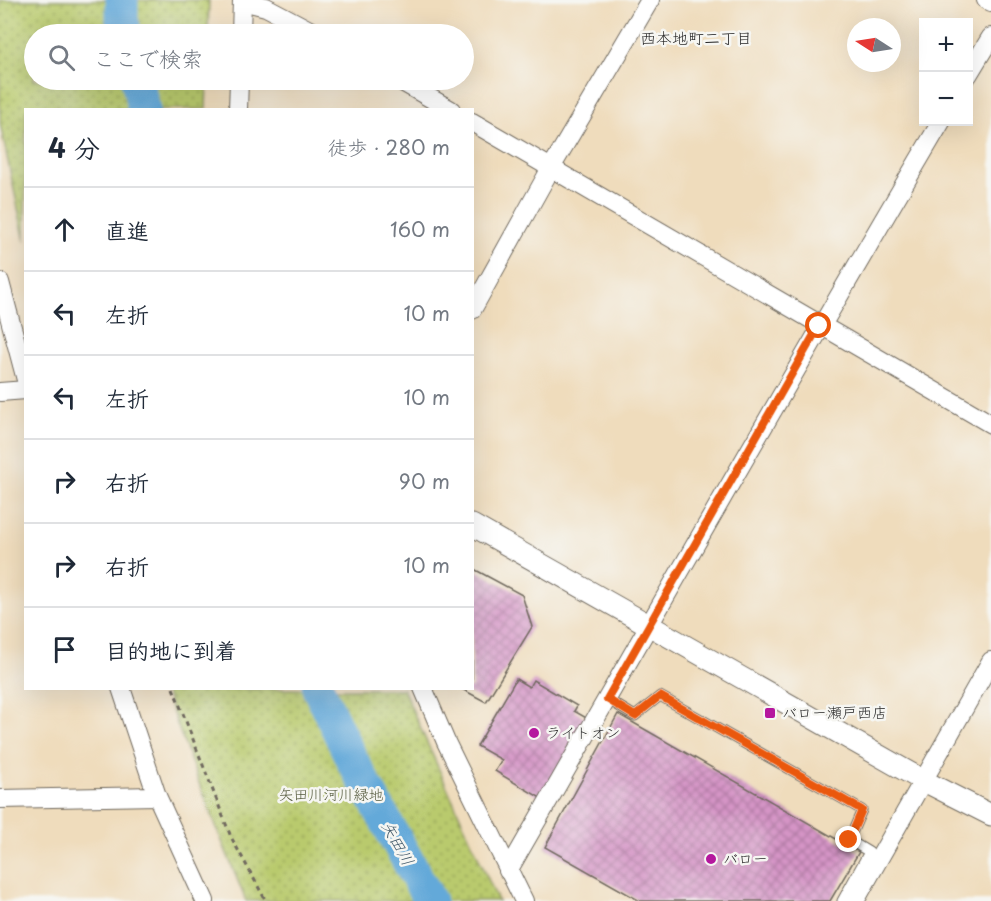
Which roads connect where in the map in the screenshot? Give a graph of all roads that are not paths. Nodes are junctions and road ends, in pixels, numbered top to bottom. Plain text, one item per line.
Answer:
1 (242, 0) edge
2 (650, 0) edge
3 (986, 0) edge
4 (991, 3) edge
5 (269, 4) edge
6 (241, 24) edge
7 (301, 24) edge
8 (991, 37) edge
9 (971, 72) edge
10 (239, 90) edge
11 (416, 90) edge
12 (238, 108) edge
13 (448, 108) edge
14 (474, 123) edge
15 (939, 126) edge
16 (551, 168) junction
17 (0, 282) edge
18 (474, 306) edge
19 (819, 326) junction
20 (24, 372) edge
21 (24, 390) edge
22 (0, 392) edge
23 (991, 424) edge
24 (474, 526) edge
25 (650, 625) junction
26 (991, 661) edge
27 (122, 690) edge
28 (424, 690) edge
29 (607, 699) junction
30 (924, 780) junction
31 (157, 796) junction
32 (0, 799) edge
33 (991, 815) edge
34 (508, 871) junction
35 (205, 901) edge
36 (524, 901) edge
37 (842, 901) edge
38 (855, 901) edge

1 - 5 street
1 - 6 street
2 - 16 street
3 - 4 street
5 - 7 street
8 - 9 street
10 - 12 street
11 - 13 street
14 - 16 street
15 - 19 street
16 - 18 street
16 - 19 street
17 - 20 street
19 - 23 street
19 - 25 street
21 - 22 street
24 - 25 street
25 - 29 street
25 - 30 street
26 - 30 street
27 - 31 street
28 - 34 street
29 - 34 street
29 - 37 lane
30 - 33 street
30 - 38 street
31 - 32 street
31 - 35 street
34 - 36 street

